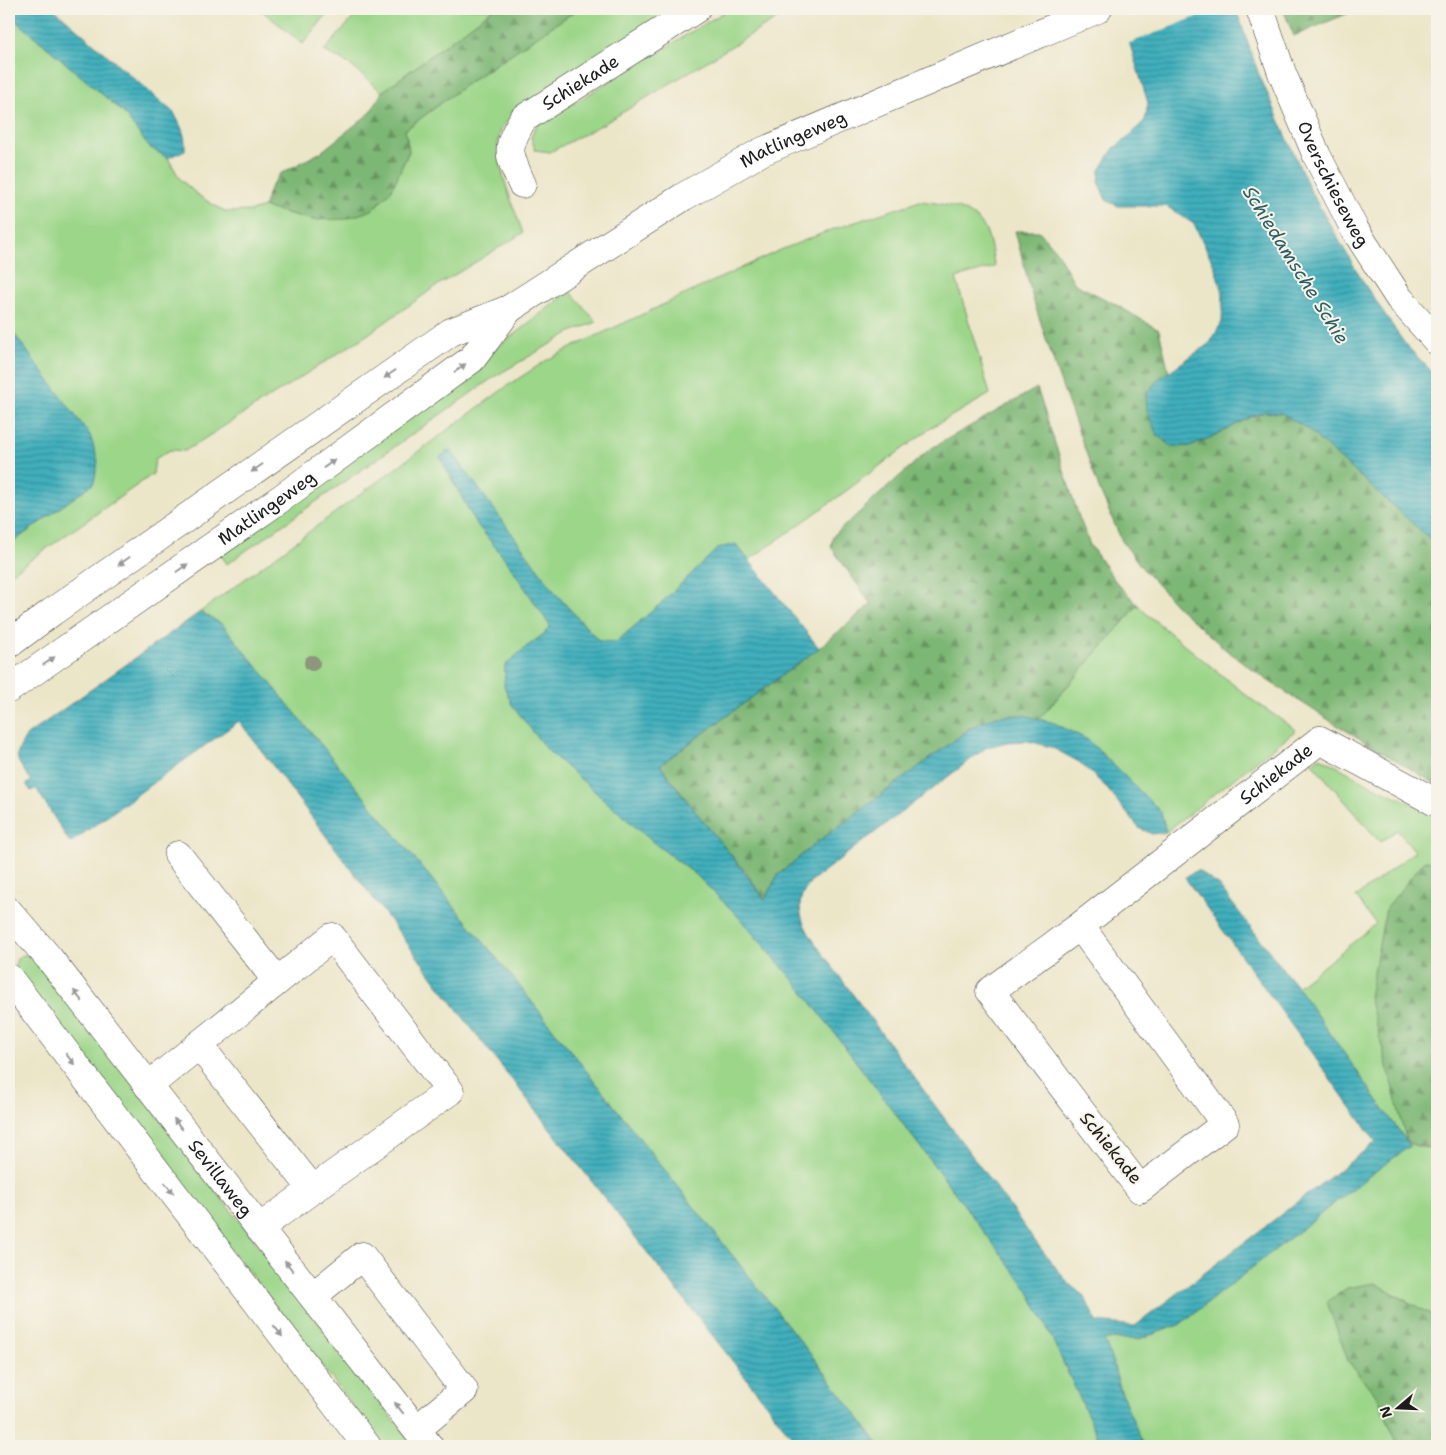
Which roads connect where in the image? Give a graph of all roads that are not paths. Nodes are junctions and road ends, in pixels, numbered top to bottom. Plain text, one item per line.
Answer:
1 (696, 9) edge
2 (1098, 9) edge
3 (1260, 9) edge
4 (522, 184) dead end
5 (508, 309) junction
6 (1437, 341) edge
7 (9, 644) edge
8 (9, 688) edge
9 (1437, 803) edge
10 (178, 855) dead end
11 (11, 918) edge
12 (1080, 926) junction
13 (9, 978) edge
14 (277, 981) junction
15 (199, 1045) junction
16 (148, 1086) junction
17 (313, 1190) junction
18 (260, 1228) junction
19 (313, 1296) junction
20 (423, 1438) edge
21 (367, 1446) edge

1 - 4 street, Schiekade
2 - 5 street, Matlingeweg
3 - 6 street, Overschieseweg
5 -> 7 street, Matlingeweg
8 -> 5 street, Matlingeweg
9 - 12 street, Schiekade
10 - 14 street
16 -> 11 street, Sevillaweg
12 - 12 street, Schiekade
13 -> 21 street
14 - 15 street
14 - 17 street
15 - 16 street
15 - 17 street
18 -> 16 street, Sevillaweg
17 - 18 street
19 -> 18 street, Sevillaweg
20 -> 19 street, Sevillaweg
19 - 20 street

